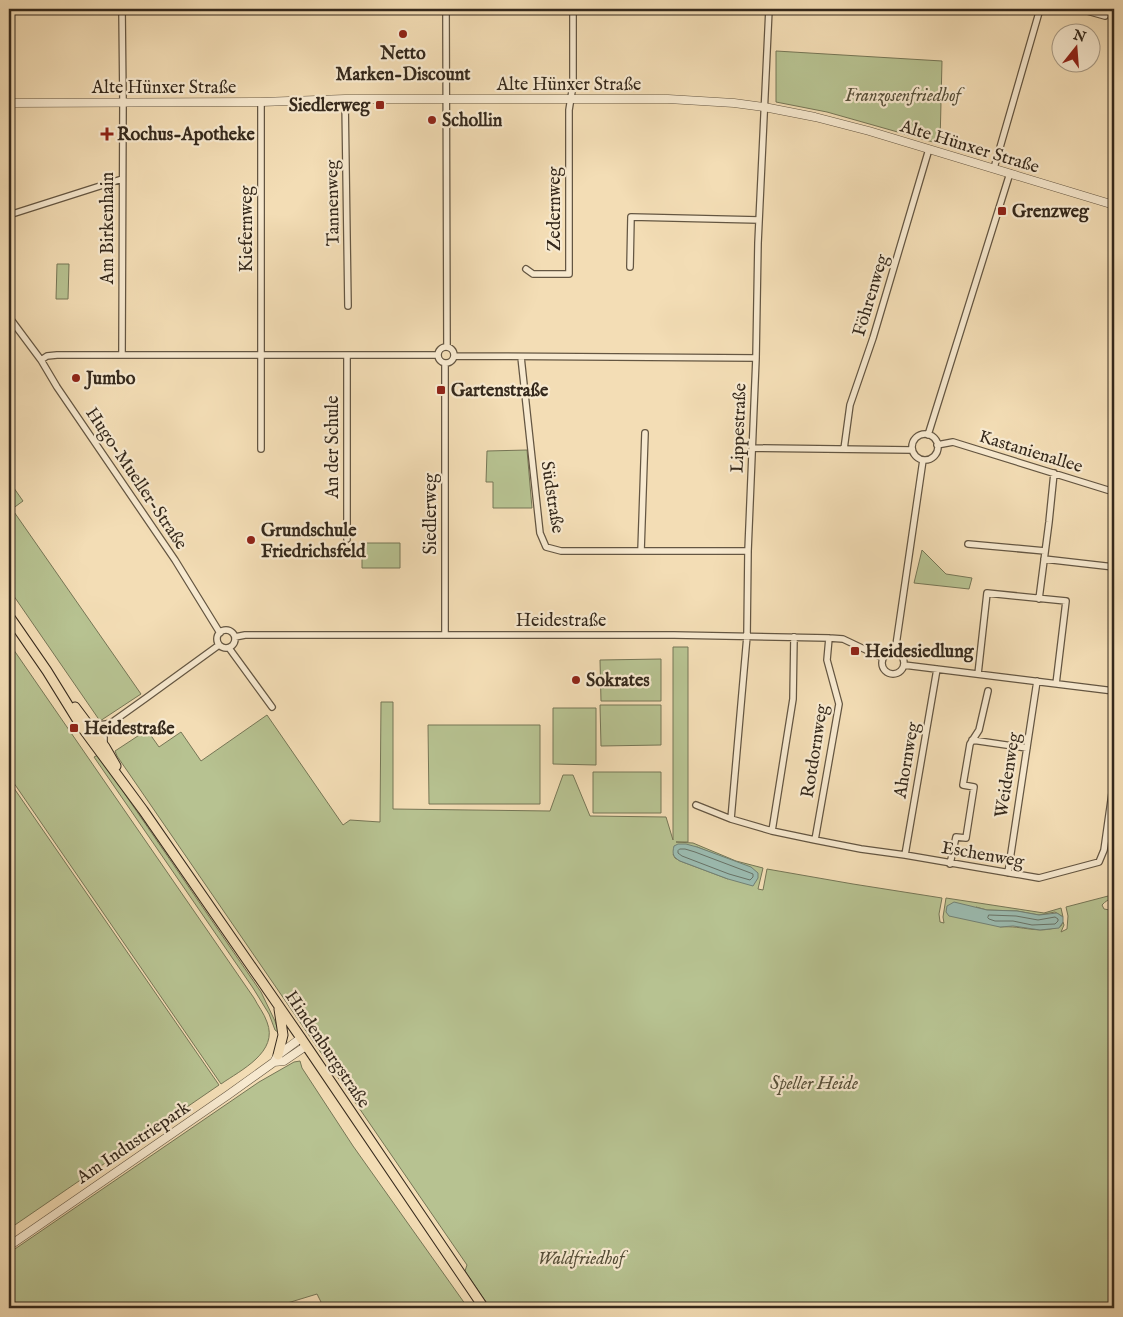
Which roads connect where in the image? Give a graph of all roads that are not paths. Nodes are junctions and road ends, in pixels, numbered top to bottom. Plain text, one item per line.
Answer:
1 (122, 9) edge
2 (446, 9) edge
3 (573, 9) edge
4 (769, 9) edge
5 (1040, 9) edge
6 (1080, 9) edge
7 (1105, 16) dead end
8 (346, 99) junction
9 (446, 100) junction
10 (570, 100) junction
11 (9, 102) edge
12 (123, 102) junction
13 (261, 102) junction
14 (764, 107) junction
15 (929, 150) junction
16 (994, 168) junction
17 (1010, 173) junction
18 (122, 179) junction
19 (1114, 205) edge
20 (9, 215) edge
21 (759, 220) junction
22 (630, 267) dead end
23 (526, 269) dead end
24 (348, 306) dead end
25 (9, 317) edge
26 (446, 347) junction
27 (122, 354) junction
28 (262, 355) junction
29 (347, 355) junction
30 (438, 355) junction
31 (454, 356) junction
32 (521, 356) junction
33 (756, 358) junction
34 (41, 360) junction
35 (445, 363) junction
36 (645, 433) dead end
37 (928, 435) junction
38 (937, 445) junction
39 (752, 448) junction
40 (261, 449) dead end
41 (844, 450) junction
42 (912, 450) junction
43 (923, 460) junction
44 (1054, 473) junction
45 (1114, 492) edge
46 (347, 539) dead end
47 (968, 544) dead end
48 (641, 551) junction
49 (748, 551) junction
50 (1045, 551) junction
51 (1044, 559) junction
52 (1114, 567) edge
53 (1039, 599) junction
54 (9, 616) edge
55 (220, 632) junction
56 (445, 635) junction
57 (747, 636) junction
58 (235, 637) junction
59 (794, 637) junction
60 (829, 638) junction
61 (219, 645) junction
62 (229, 648) junction
63 (894, 652) junction
64 (883, 658) junction
65 (904, 665) junction
66 (937, 669) junction
67 (47, 671) junction
68 (978, 674) junction
69 (1037, 681) junction
70 (1056, 684) junction
71 (988, 691) dead end
72 (1114, 691) edge
73 (272, 708) dead end
74 (87, 722) junction
75 (111, 723) junction
76 (972, 740) junction
77 (105, 747) junction
78 (1027, 748) junction
79 (1114, 779) edge
80 (696, 805) dead end
81 (143, 810) junction
82 (731, 820) junction
83 (772, 831) junction
84 (815, 840) junction
85 (905, 855) junction
86 (950, 864) junction
87 (1008, 873) junction
88 (279, 1006) junction
89 (301, 1038) junction
90 (306, 1046) junction
91 (276, 1059) junction
92 (9, 1246) edge
93 (484, 1308) edge

1 - 12 street, Am Birkenhain
2 - 9 street
3 - 10 street
4 - 14 street, Lippestraße
5 - 16 street
6 - 7 street
8 - 9 street, Alte Hünxer Straße
8 - 13 street, Alte Hünxer Straße
8 - 24 street, Tannenweg
9 - 10 street, Alte Hünxer Straße
9 - 26 street
10 - 14 street, Alte Hünxer Straße
10 - 23 street, Zedernweg
11 - 12 street, Alte Hünxer Straße
12 - 13 street, Alte Hünxer Straße
12 - 18 street, Am Birkenhain
13 - 28 street, Kiefernweg
14 - 15 street, Alte Hünxer Straße
14 - 21 street, Lippestraße
15 - 16 street, Alte Hünxer Straße
15 - 41 street, Föhrenweg
16 - 17 street, Alte Hünxer Straße
17 - 19 street, Alte Hünxer Straße
17 - 37 street
18 - 20 street
18 - 27 street, Am Birkenhain
21 - 22 street
21 - 33 street, Lippestraße
25 - 34 street, Hugo-Mueller-Straße
26 - 30 street
26 - 31 street
27 - 28 street
27 - 34 street
28 - 29 street
28 - 40 street
29 - 30 street
29 - 46 street, An der Schule
30 - 35 street
31 - 32 street
31 - 35 street
32 - 33 street
32 - 48 street, Südstraße
33 - 39 street, Lippestraße
34 - 55 street, Hugo-Mueller-Straße
35 - 56 street, Siedlerweg
36 - 48 street
37 - 38 street
37 - 42 street
38 - 43 street
38 - 44 street, Kastanienallee
39 - 41 street
39 - 49 street, Lippestraße
41 - 42 street
42 - 43 street
43 - 63 street
44 - 45 street, Kastanienallee
44 - 50 street
47 - 50 street
48 - 49 street, Südstraße
49 - 57 street, Lippestraße
50 - 51 street
51 - 52 street
51 - 53 street
53 - 68 street
53 - 70 street
54 - 67 main road, Hindenburgstraße
55 - 58 street, Heidestraße
55 - 61 street
56 - 57 street, Heidestraße
56 - 58 street, Heidestraße
57 - 59 street, Heidestraße
57 - 82 street
58 - 62 street
59 - 60 street, Heidestraße
59 - 83 street, Rotdornweg
60 - 64 street, Heidestraße
60 - 84 street, Rotdornweg
61 - 62 street
61 - 75 street
62 - 73 street
63 - 64 street
63 - 65 street
64 - 65 street, Heidestraße
65 - 66 street, Heidestraße
66 - 68 street, Heidestraße
66 - 85 street, Ahornweg
67 - 74 main road, Hindenburgstraße
67 - 81 main road, Hindenburgstraße
68 - 69 street, Heidestraße
69 - 70 street, Heidestraße
69 - 78 street, Weidenweg
70 - 72 street, Heidestraße
71 - 76 street
74 - 75 street
74 - 77 main road, Hindenburgstraße
75 - 77 street
76 - 78 street
76 - 86 street
77 - 81 main road, Hindenburgstraße
78 - 87 street, Weidenweg
79 - 87 street, Eschenweg
80 - 82 street
81 - 88 main road, Hindenburgstraße
82 - 83 street
83 - 84 street
84 - 85 street, Eschenweg
85 - 86 street, Eschenweg
86 - 87 street, Eschenweg
88 - 89 main road, Hindenburgstraße
88 - 91 main road
89 - 90 main road, Hindenburgstraße
89 - 91 street, Am Industriepark
90 - 91 street, Am Industriepark
90 - 93 main road, Hindenburgstraße
91 - 92 street, Am Industriepark

